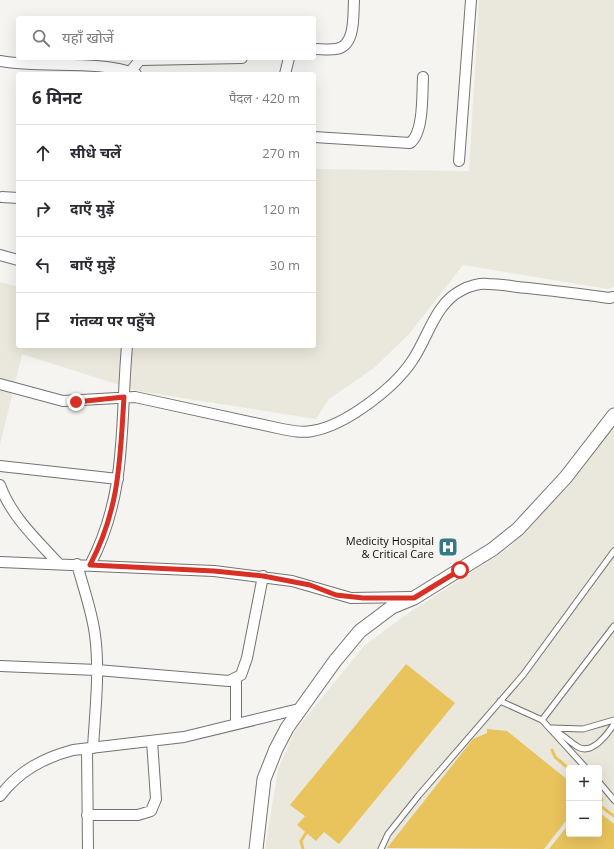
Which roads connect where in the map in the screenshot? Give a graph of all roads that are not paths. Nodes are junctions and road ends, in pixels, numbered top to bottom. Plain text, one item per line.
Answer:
1 (354, 0) edge
2 (471, 0) edge
3 (316, 49) edge
4 (140, 60) edge
5 (288, 60) edge
6 (0, 61) edge
7 (30, 69) edge
8 (82, 70) edge
9 (116, 72) edge
10 (134, 72) edge
11 (286, 72) edge
12 (423, 77) dead end
13 (316, 137) edge
14 (459, 161) dead end
15 (2, 197) dead end
16 (16, 198) edge
17 (0, 255) edge
18 (16, 259) edge
19 (614, 297) edge
20 (127, 348) edge
21 (0, 384) edge
22 (124, 397) junction
23 (614, 415) edge
24 (0, 466) edge
25 (118, 479) junction
26 (0, 484) edge
27 (614, 551) edge
28 (0, 562) edge
29 (58, 563) junction
30 (77, 564) junction
31 (90, 565) junction
32 (263, 576) junction
33 (414, 598) junction
34 (614, 626) edge
35 (0, 666) edge
36 (97, 670) junction
37 (236, 679) junction
38 (500, 701) junction
39 (303, 708) junction
40 (542, 720) junction
41 (614, 720) edge
42 (236, 723) junction
43 (614, 724) edge
44 (549, 728) junction
45 (152, 741) junction
46 (90, 748) junction
47 (583, 765) edge
48 (602, 786) edge
49 (0, 796) edge
50 (614, 800) edge
51 (87, 815) junction
52 (88, 849) edge
53 (256, 849) edge
54 (381, 849) edge

1 - 3 street
2 - 14 street
4 - 10 street
5 - 11 street
6 - 7 street
7 - 8 street
8 - 9 street
12 - 13 street
15 - 16 street
17 - 18 street
19 - 22 street
20 - 22 street
21 - 22 street
22 - 25 street
23 - 33 street
24 - 25 street
25 - 31 street
26 - 29 street
27 - 38 lane
28 - 29 street
29 - 30 street
30 - 31 street
30 - 36 street
31 - 32 street
32 - 33 street
32 - 37 street
33 - 39 street
34 - 40 lane
35 - 36 street
36 - 37 street
36 - 46 street
37 - 42 street
38 - 40 lane
38 - 54 lane
39 - 42 street
39 - 53 street
40 - 44 lane
41 - 44 lane
42 - 45 street
43 - 44 lane
44 - 47 lane
45 - 46 street
45 - 51 street
46 - 49 street
46 - 51 street
48 - 50 lane
51 - 52 street

